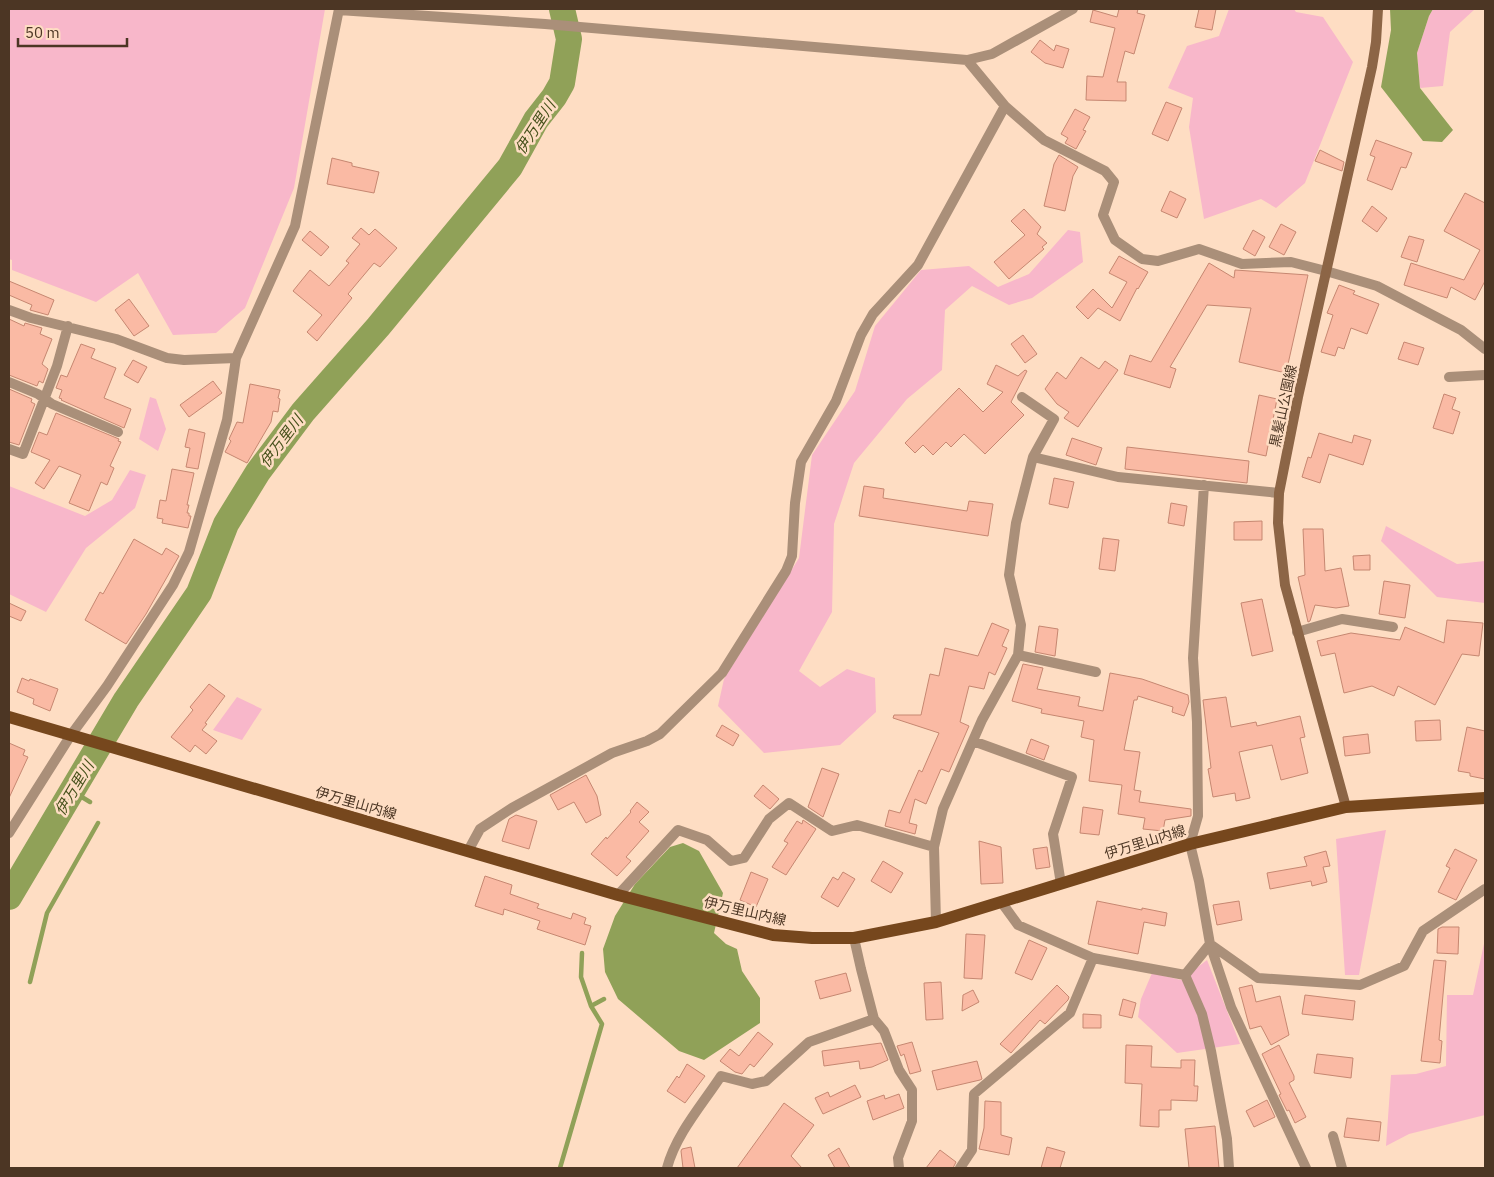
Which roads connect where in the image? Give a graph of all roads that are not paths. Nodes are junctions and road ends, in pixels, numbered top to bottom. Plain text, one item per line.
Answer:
1 (339, 9) edge
2 (1073, 9) edge
3 (1378, 9) edge
4 (967, 60) junction
5 (1006, 106) junction
6 (1326, 271) junction
7 (9, 310) edge
8 (68, 326) junction
9 (1485, 349) edge
10 (236, 358) junction
11 (1485, 375) edge
12 (1449, 377) dead end
13 (9, 382) edge
14 (1022, 398) dead end
15 (44, 399) junction
16 (118, 432) dead end
17 (9, 449) edge
18 (1033, 457) junction
19 (1204, 485) junction
20 (1279, 493) junction
21 (1393, 627) dead end
22 (1297, 632) junction
23 (1018, 655) junction
24 (1096, 672) dead end
25 (9, 717) edge
26 (73, 736) junction
27 (973, 741) junction
28 (1485, 798) edge
29 (1346, 807) junction
30 (9, 833) edge
31 (1190, 844) junction
32 (934, 847) junction
33 (468, 851) junction
34 (1061, 884) junction
35 (1485, 889) edge
36 (618, 895) junction
37 (1002, 903) junction
38 (936, 922) junction
39 (854, 938) junction
40 (1210, 944) junction
41 (1093, 958) junction
42 (1185, 975) junction
43 (874, 1019) junction
44 (1333, 1136) dead end
45 (667, 1168) edge
46 (899, 1168) edge
47 (960, 1168) edge
48 (1229, 1168) edge
49 (1306, 1168) edge
50 (1342, 1168) edge

1 - 4 street
1 - 10 street
2 - 4 street
3 - 6 main road, 黒髪山公園線
4 - 5 street
5 - 6 street
5 - 33 street
6 - 9 street
6 - 20 main road, 黒髪山公園線
7 - 8 street
8 - 10 street
8 - 15 street
10 - 26 street
11 - 12 street
13 - 15 street
14 - 18 street
15 - 16 street
15 - 17 street
18 - 19 street
18 - 23 street
19 - 20 street
19 - 31 street
20 - 22 main road, 黒髪山公園線
21 - 22 street
22 - 29 main road, 黒髪山公園線
23 - 24 street
23 - 27 street
25 - 26 main road, 伊万里山内線
26 - 30 street
26 - 33 main road, 伊万里山内線
27 - 32 street
27 - 34 street
28 - 29 main road, 伊万里山内線
29 - 31 main road, 伊万里山内線
31 - 34 main road, 伊万里山内線
31 - 40 street
32 - 36 street
32 - 38 street
33 - 36 main road, 伊万里山内線
34 - 37 main road, 伊万里山内線
35 - 40 street
36 - 39 main road, 伊万里山内線
37 - 38 main road, 伊万里山内線
37 - 41 street
38 - 39 main road, 伊万里山内線
39 - 43 street
40 - 42 street
40 - 49 street
41 - 42 street
41 - 47 street
42 - 48 street
43 - 45 street
43 - 46 street
44 - 50 street

